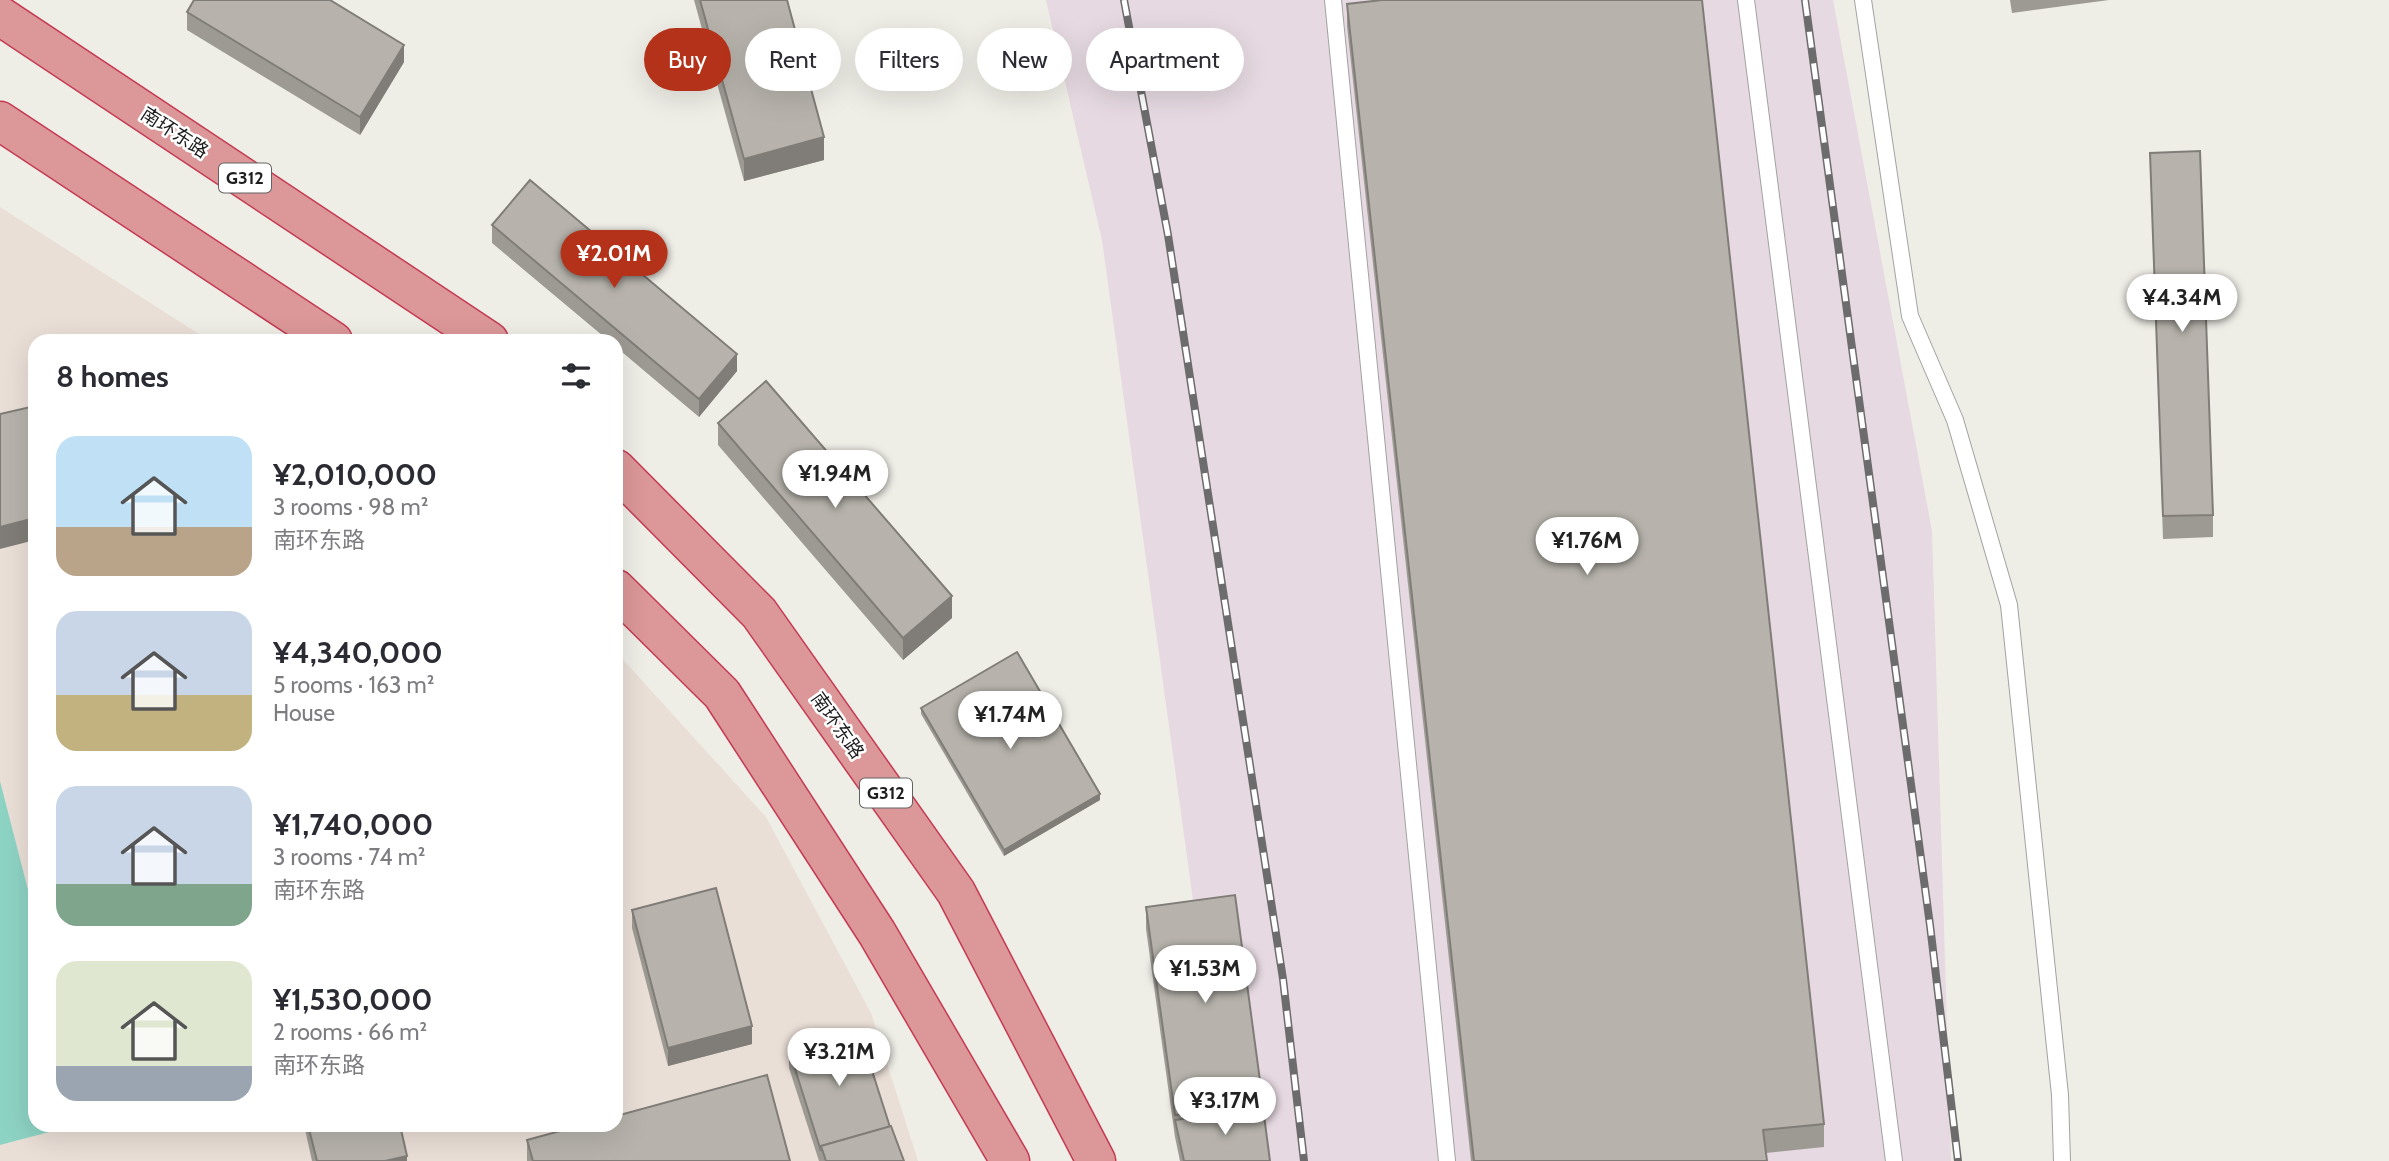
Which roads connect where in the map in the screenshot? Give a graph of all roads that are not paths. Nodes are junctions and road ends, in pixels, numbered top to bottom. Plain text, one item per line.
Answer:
1 (1333, 0) edge
2 (1746, 0) edge
3 (1863, 0) edge
4 (0, 16) edge
5 (0, 121) edge
6 (322, 334) edge
7 (478, 334) edge
8 (623, 476) edge
9 (623, 596) edge
10 (1010, 1161) edge
11 (1096, 1161) edge
12 (1447, 1161) edge
13 (1894, 1161) edge
14 (2062, 1161) edge

1 - 12 lane
2 - 13 lane
3 - 14 lane
4 - 7 highway, 南环东路 / G312
5 - 6 highway
8 - 11 highway, 南环东路 / G312
9 - 10 highway

